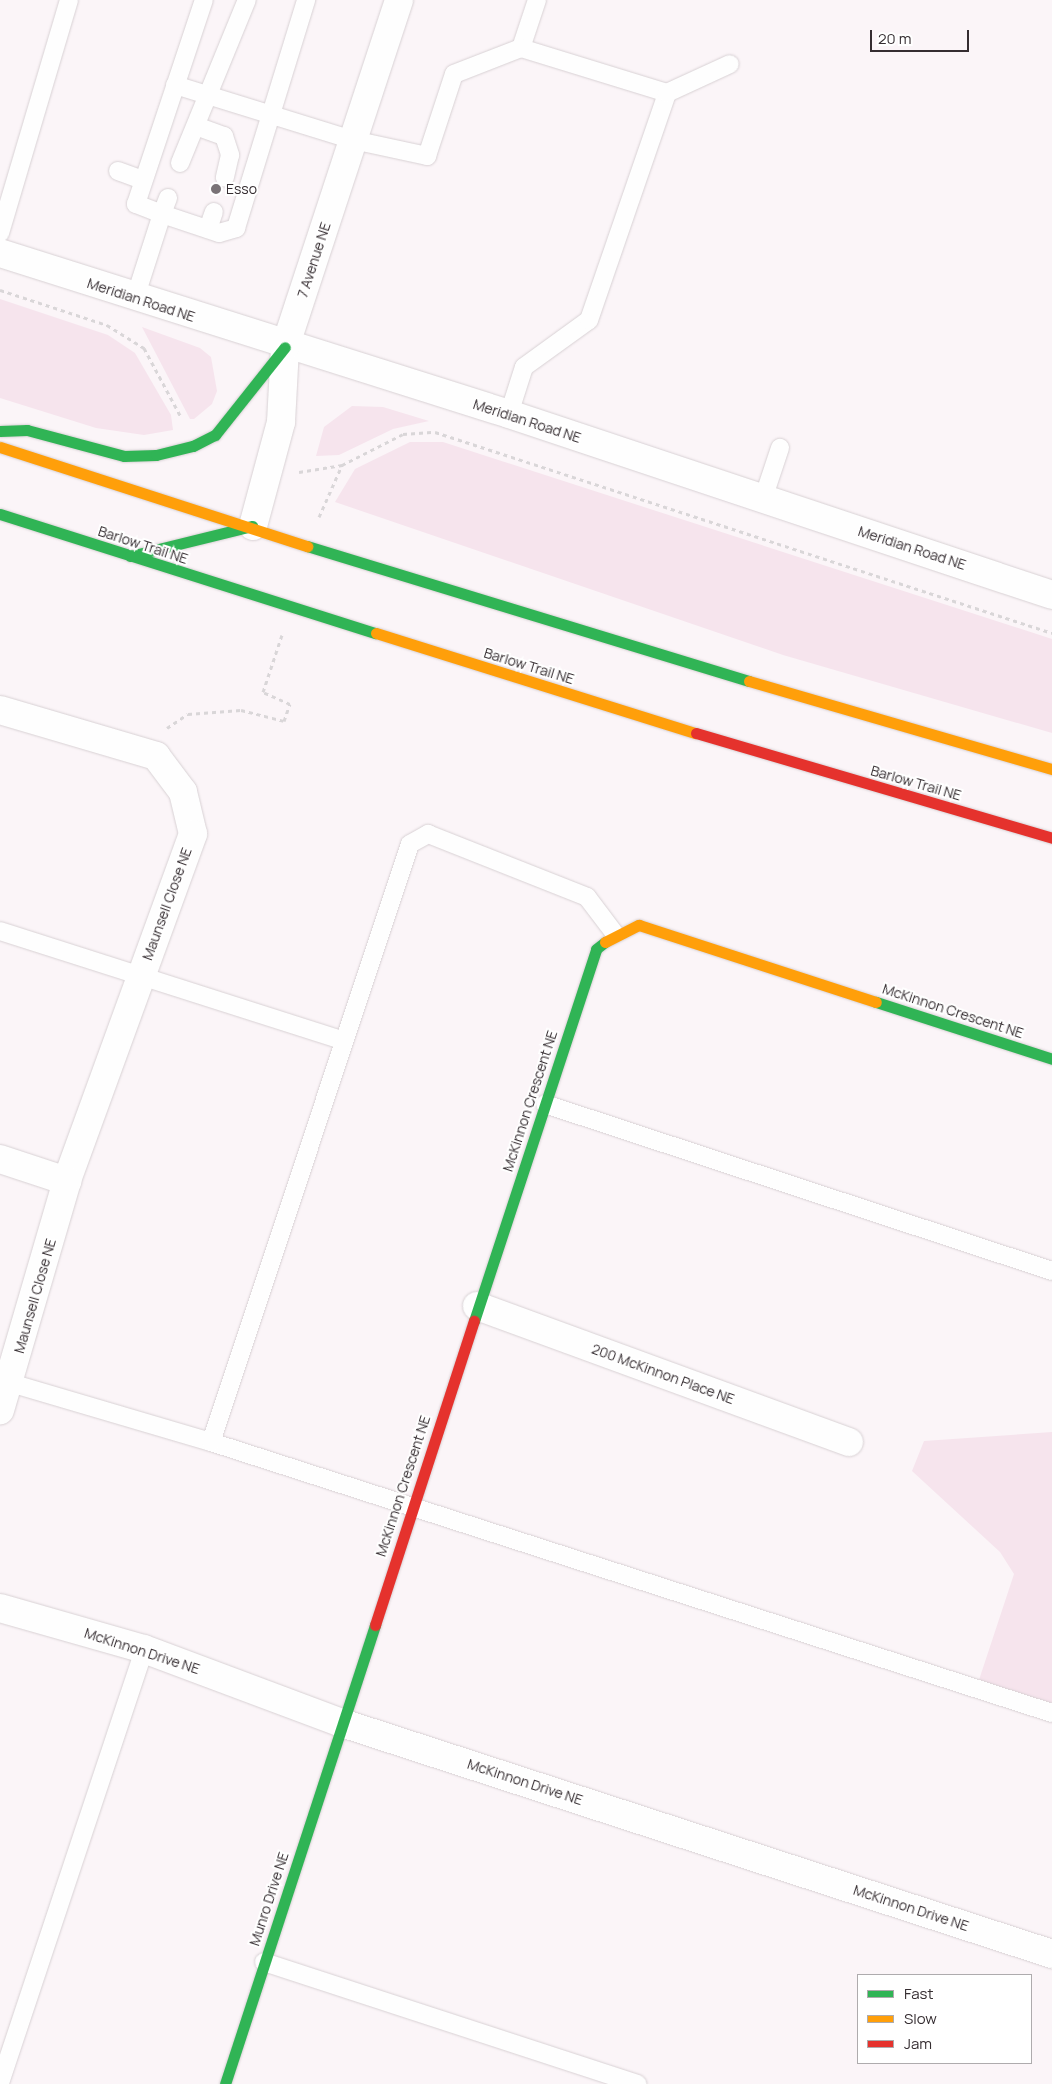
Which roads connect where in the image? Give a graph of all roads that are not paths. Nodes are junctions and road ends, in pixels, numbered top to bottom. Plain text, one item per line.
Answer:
1 (69, 0) edge
2 (204, 0) edge
3 (247, 0) edge
4 (306, 0) edge
5 (399, 0) edge
6 (537, 0) edge
7 (521, 48) junction
8 (730, 64) dead end
9 (175, 85) junction
10 (667, 93) junction
11 (210, 96) junction
12 (270, 115) junction
13 (196, 126) junction
14 (353, 140) junction
15 (180, 163) dead end
16 (118, 171) dead end
17 (225, 177) dead end
18 (144, 180) junction
19 (165, 206) junction
20 (214, 212) dead end
21 (208, 230) junction
22 (0, 233) edge
23 (0, 253) edge
24 (134, 298) junction
25 (285, 347) junction
26 (509, 414) junction
27 (0, 431) edge
28 (0, 447) edge
29 (780, 448) dead end
30 (763, 499) junction
31 (0, 514) edge
32 (253, 526) junction
33 (130, 556) junction
34 (1052, 595) edge
35 (0, 710) edge
36 (1052, 769) edge
37 (1052, 838) edge
38 (0, 931) edge
39 (615, 934) junction
40 (141, 976) junction
41 (344, 1041) junction
42 (1052, 1059) edge
43 (545, 1104) junction
44 (0, 1160) edge
45 (67, 1182) junction
46 (1052, 1271) edge
47 (478, 1306) junction
48 (5, 1382) edge
49 (0, 1410) edge
50 (211, 1442) junction
51 (849, 1442) dead end
52 (412, 1506) junction
53 (0, 1608) edge
54 (144, 1649) junction
55 (1052, 1713) edge
56 (342, 1723) junction
57 (1052, 1954) edge
58 (264, 1962) junction
59 (0, 2083) edge
60 (225, 2084) edge
61 (638, 2084) edge

1 - 22 lane
2 - 9 lane
3 - 11 lane
4 - 12 lane
5 - 14 street, 7 Avenue NE
6 - 7 lane
7 - 10 lane
7 - 14 lane
8 - 10 lane
9 - 11 lane
9 - 18 lane
10 - 26 lane
11 - 12 lane
11 - 13 lane
12 - 14 lane
12 - 21 lane
13 - 15 lane
13 - 17 lane
14 - 25 street, 7 Avenue NE
16 - 18 lane
18 - 19 lane
19 - 21 lane
19 - 24 lane
20 - 21 lane
23 - 24 street, Meridian Road NE
24 - 25 street, Meridian Road NE
25 - 26 street, Meridian Road NE
25 - 27 main road
25 - 32 street, 7 Avenue NE
26 - 30 street, Meridian Road NE
28 - 32 main road
29 - 30 lane
30 - 34 street, Meridian Road NE
31 - 33 main road, Barlow Trail NE
32 - 33 main road
32 - 36 main road
33 - 37 main road, Barlow Trail NE
35 - 40 street, Maunsell Close NE
38 - 40 lane
39 - 41 lane
39 - 42 main road, McKinnon Crescent NE
39 - 43 main road, McKinnon Crescent NE
40 - 41 lane
40 - 45 street, Maunsell Close NE
41 - 50 lane
43 - 46 lane
43 - 47 main road, McKinnon Crescent NE
44 - 45 street
45 - 48 street, Maunsell Close NE
47 - 51 street, 200 McKinnon Place NE
47 - 52 main road, McKinnon Crescent NE
48 - 49 street, Maunsell Close NE
48 - 50 lane
50 - 52 lane
52 - 55 lane
52 - 56 main road, McKinnon Crescent NE
53 - 54 street, McKinnon Drive NE
54 - 56 street, McKinnon Drive NE
54 - 59 lane
56 - 57 street, McKinnon Drive NE
56 - 58 main road, Munro Drive NE
58 - 60 main road, Munro Drive NE
58 - 61 lane

